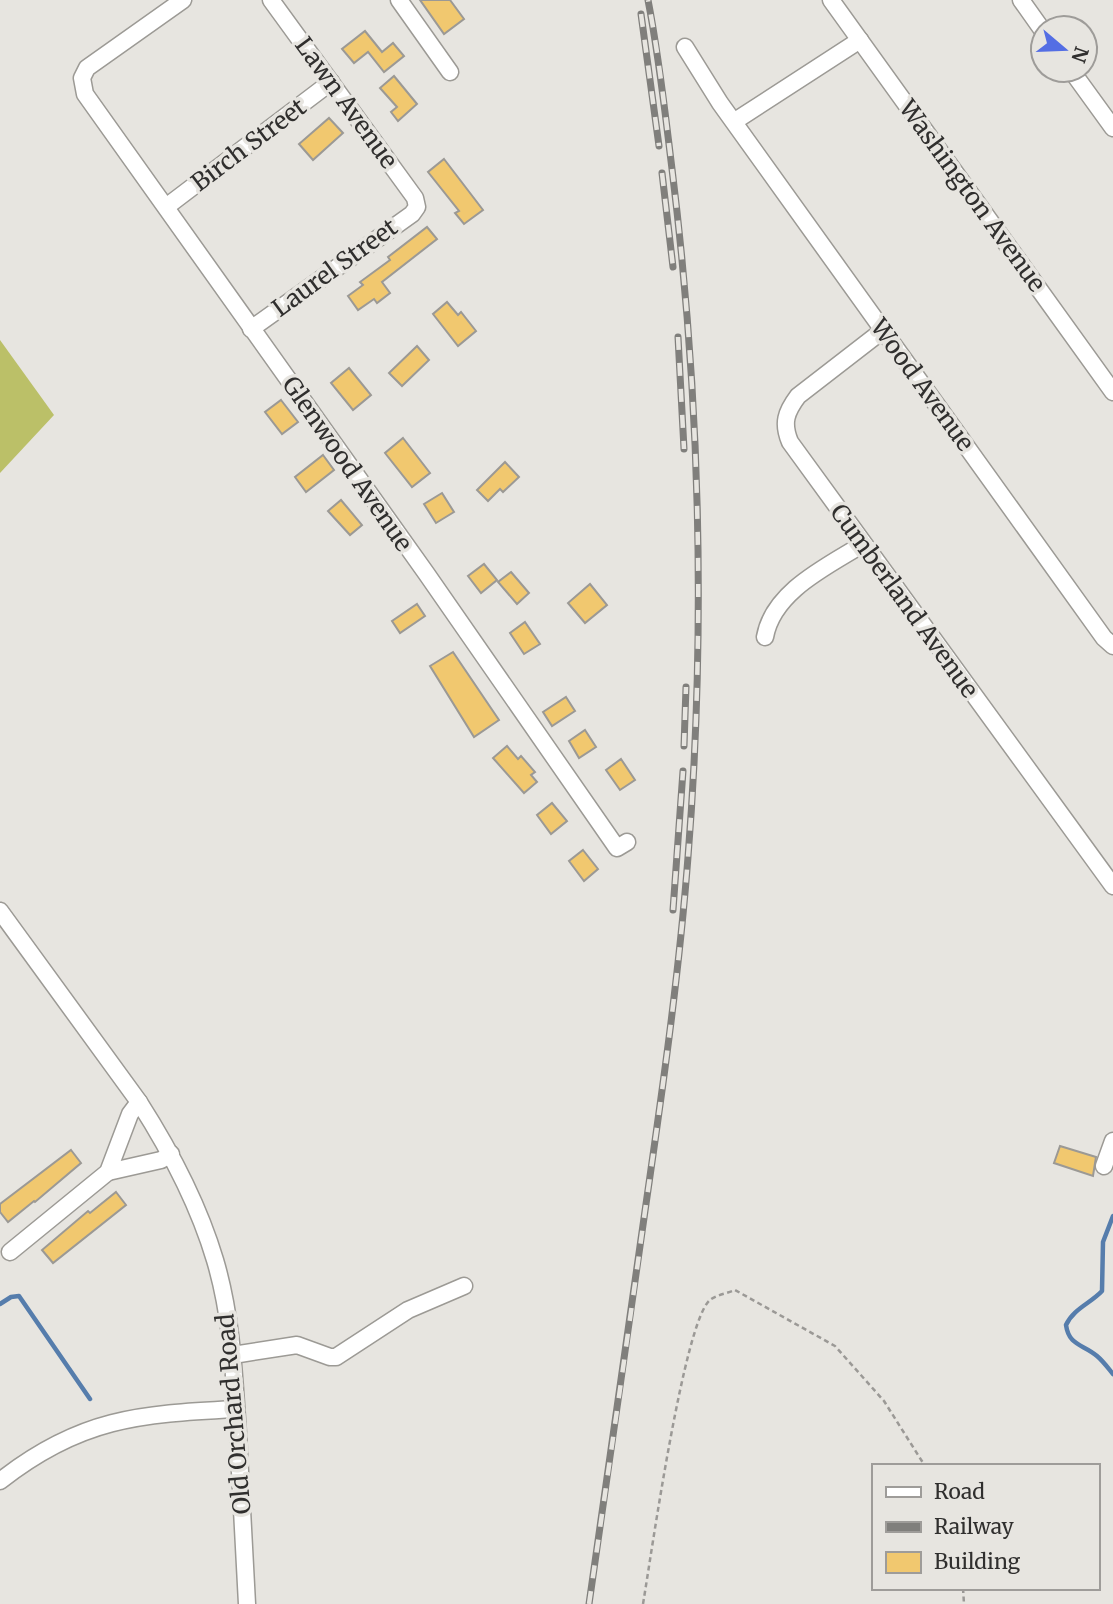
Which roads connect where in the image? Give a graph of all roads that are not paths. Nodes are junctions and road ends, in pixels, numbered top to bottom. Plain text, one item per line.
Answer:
1 (183, 0) edge
2 (271, 0) edge
3 (399, 0) edge
4 (831, 0) edge
5 (860, 40) junction
6 (685, 47) dead end
7 (450, 72) dead end
8 (331, 82) junction
9 (1081, 84) edge
10 (734, 121) junction
11 (1113, 128) edge
12 (417, 206) joint
13 (166, 207) junction
14 (251, 328) junction
15 (883, 331) junction
16 (1113, 392) edge
17 (863, 544) junction
18 (765, 636) dead end
19 (1113, 646) edge
20 (622, 845) dead end
21 (1113, 886) edge
22 (0, 911) edge
23 (139, 1102) junction
24 (1113, 1142) edge
25 (172, 1154) junction
26 (1104, 1166) dead end
27 (108, 1172) junction
28 (10, 1252) dead end
29 (464, 1286) dead end
30 (233, 1355) junction
31 (236, 1409) junction
32 (0, 1481) edge
33 (247, 1604) edge

1 - 13 street, Glenwood Avenue
2 - 8 street, Lawn Avenue
3 - 7 street
4 - 5 street, Washington Avenue
5 - 10 street
5 - 16 street, Washington Avenue
6 - 10 street, Wood Avenue
8 - 12 street, Lawn Avenue
8 - 13 street, Birch Street
9 - 11 street
10 - 15 street, Wood Avenue
12 - 14 street, Laurel Street
13 - 14 street, Glenwood Avenue
14 - 20 street, Glenwood Avenue
15 - 17 street, Cumberland Avenue
15 - 19 street, Wood Avenue
17 - 18 street
17 - 21 street, Cumberland Avenue
22 - 23 street, Old Orchard Road
23 - 25 street, Old Orchard Road
23 - 27 street
24 - 26 street
25 - 27 street
25 - 30 street, Old Orchard Road
27 - 28 street
29 - 30 street
30 - 31 street, Old Orchard Road
31 - 32 street
31 - 33 street, Old Orchard Road

